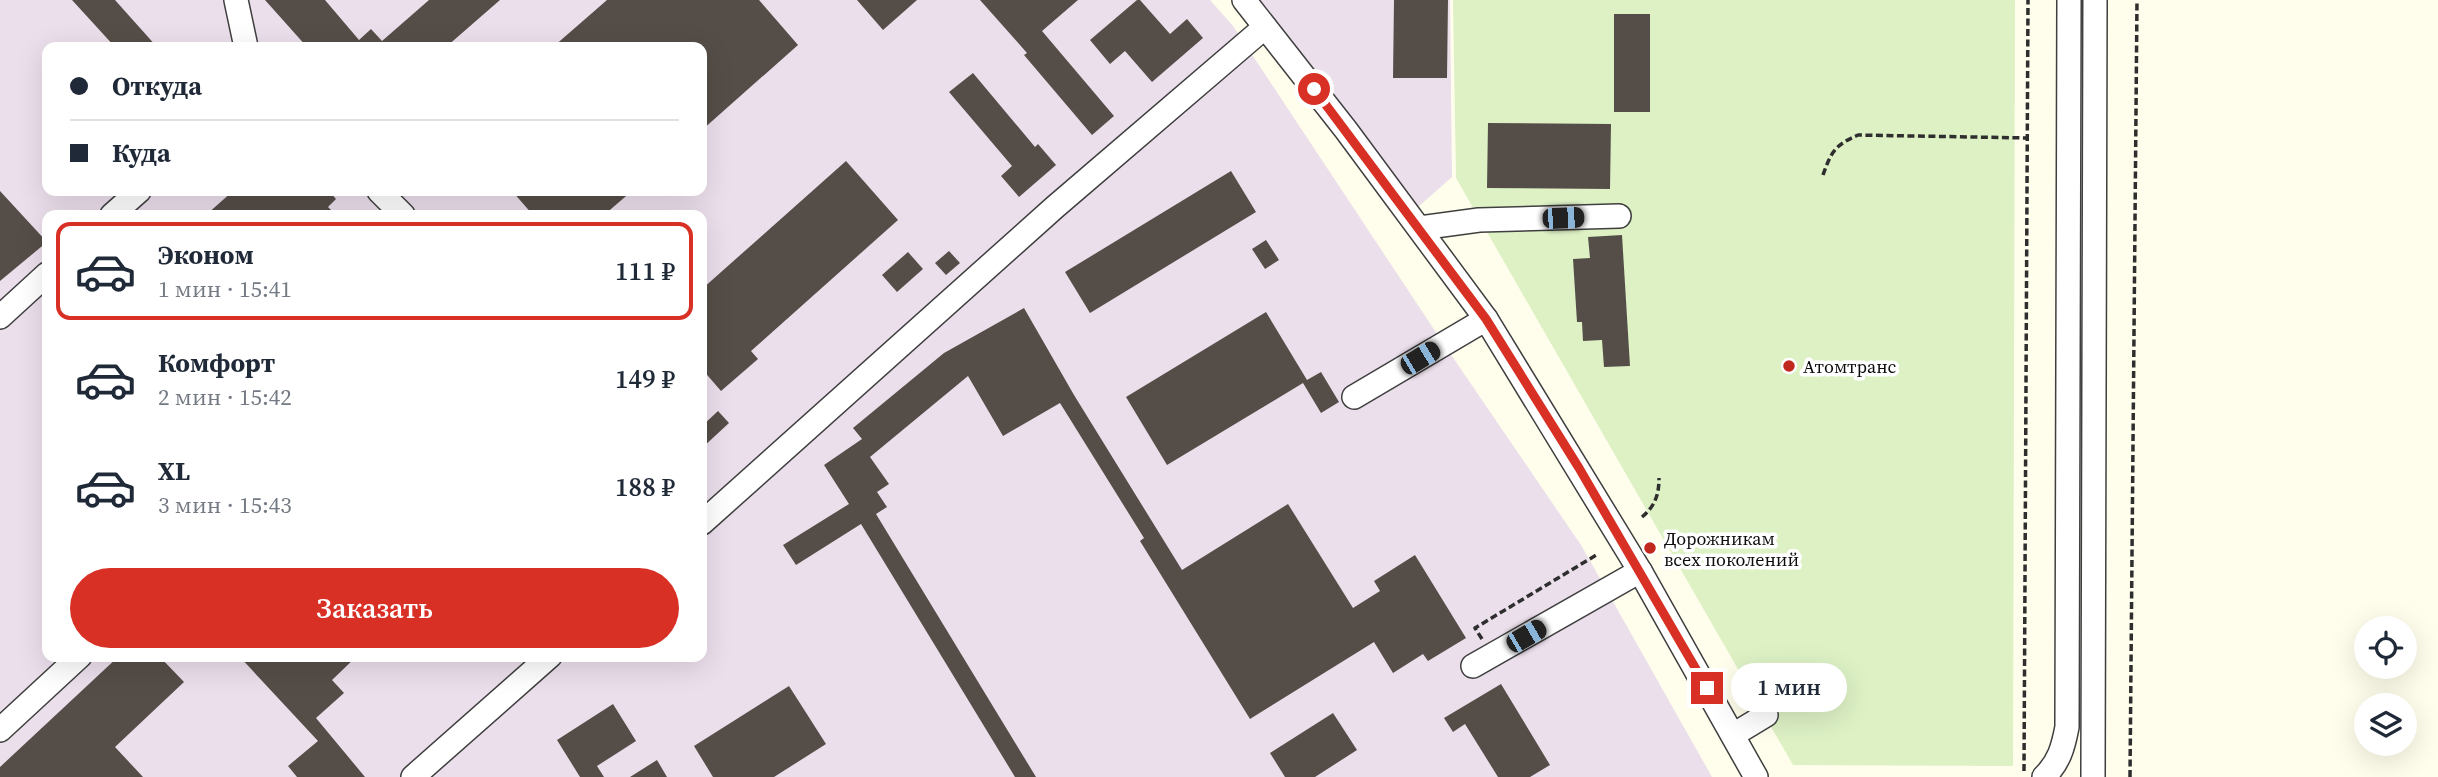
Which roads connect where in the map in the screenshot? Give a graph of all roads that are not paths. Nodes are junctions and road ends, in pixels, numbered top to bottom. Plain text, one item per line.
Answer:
1 (236, 0) edge
2 (1244, 0) edge
3 (2069, 0) edge
4 (2095, 0) edge
5 (1265, 27) junction
6 (245, 42) edge
7 (133, 196) edge
8 (384, 196) edge
9 (118, 210) edge
10 (398, 210) edge
11 (1619, 216) dead end
12 (1420, 228) junction
13 (42, 279) edge
14 (0, 317) edge
15 (1486, 319) junction
16 (1354, 397) dead end
17 (2067, 431) junction
18 (2094, 431) junction
19 (707, 519) edge
20 (1640, 571) junction
21 (1482, 661) road end
22 (74, 662) edge
23 (543, 662) edge
24 (1766, 715) dead end
25 (0, 730) edge
26 (1733, 735) junction
27 (1752, 769) edge
28 (413, 777) edge
29 (1774, 777) edge
30 (2044, 777) edge
31 (2093, 777) edge

1 - 6 street
2 - 5 street
3 - 17 street
4 - 18 street
5 - 12 street
5 - 19 street
7 - 9 street
8 - 10 street
11 - 12 street
12 - 15 street
13 - 14 street
15 - 16 street
15 - 20 street
17 - 18 street
17 - 30 street
18 - 31 street
20 - 21 street
20 - 26 street
22 - 25 street
23 - 28 street
24 - 26 street
26 - 27 street
27 - 29 street

